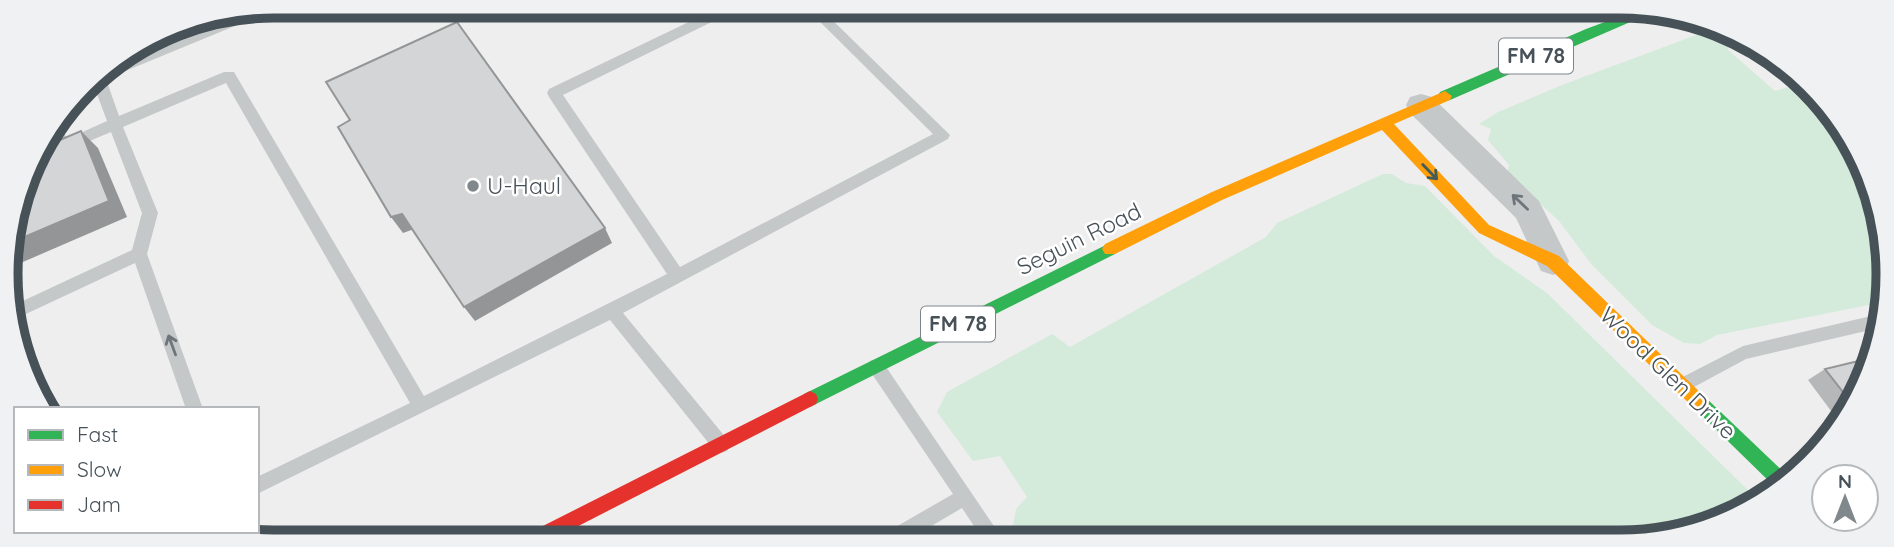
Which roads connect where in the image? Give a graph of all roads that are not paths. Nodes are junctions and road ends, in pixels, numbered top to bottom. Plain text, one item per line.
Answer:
1 (708, 18) edge
2 (822, 18) edge
3 (1631, 18) edge
4 (226, 22) edge
5 (131, 61) edge
6 (101, 85) edge
7 (1421, 105) junction
8 (1383, 122) junction
9 (115, 124) junction
10 (59, 135) edge
11 (63, 146) junction
12 (48, 153) edge
13 (139, 254) junction
14 (1553, 261) junction
15 (678, 277) junction
16 (20, 309) edge
17 (612, 311) junction
18 (1872, 323) edge
19 (876, 366) junction
20 (1682, 386) junction
21 (421, 406) junction
22 (194, 407) edge
23 (721, 445) junction
24 (1776, 477) edge
25 (259, 485) edge
26 (965, 497) junction
27 (569, 530) edge
28 (907, 530) edge
29 (988, 530) edge

1 - 15 lane
2 - 15 lane
3 - 7 main road, Seguin Road / FM 78
4 - 5 lane
6 - 9 lane
7 - 8 main road, Seguin Road / FM 78
14 -> 7 street, Wood Glen Drive
8 -> 14 main road, Wood Glen Drive
8 - 19 main road, Seguin Road / FM 78
9 - 11 lane
9 - 13 lane
9 - 21 lane
10 - 11 lane
11 - 12 lane
13 - 16 lane
22 -> 13 lane
14 - 20 main road, Wood Glen Drive
15 - 17 lane
17 - 21 lane
17 - 23 lane
18 - 20 lane
19 - 23 main road, Seguin Road / FM 78
19 - 26 lane
20 - 24 main road, Wood Glen Drive
21 - 25 lane
23 - 27 main road, Seguin Road / FM 78
26 - 28 lane
26 - 29 lane

